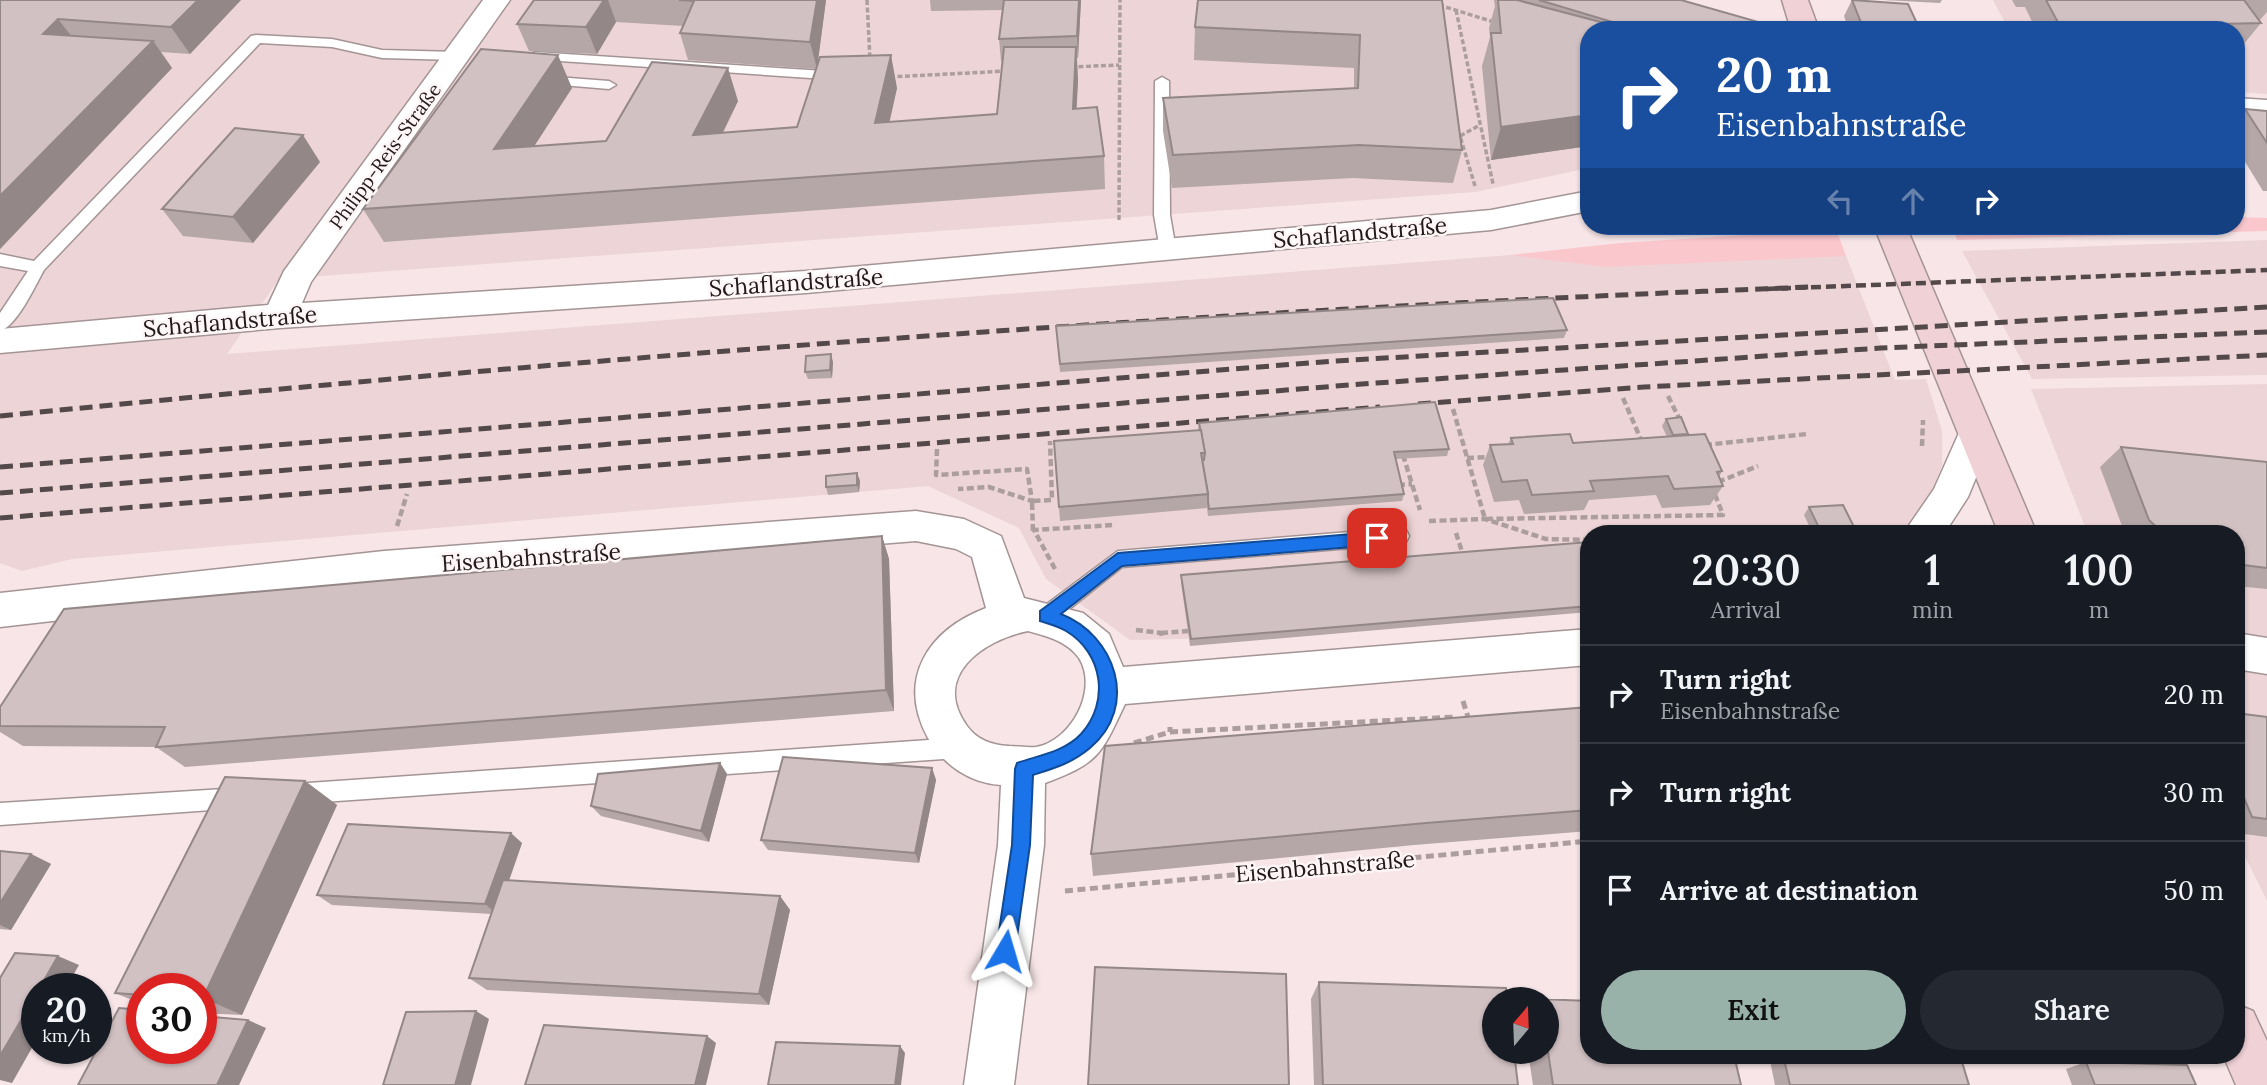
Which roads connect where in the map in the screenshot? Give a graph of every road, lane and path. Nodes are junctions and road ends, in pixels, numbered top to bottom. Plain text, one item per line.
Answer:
1 (497, 0) edge
2 (867, 0) edge
3 (1120, 0) edge
4 (1795, 0) edge
5 (1431, 3) edge
6 (1456, 10) junction
7 (1802, 21) edge
8 (1496, 22) edge
9 (515, 54) edge
10 (459, 61) junction
11 (1119, 65) junction
12 (1064, 68) edge
13 (1009, 71) edge
14 (871, 78) junction
15 (527, 79) edge
16 (1162, 81) dead end
17 (608, 85) dead end
18 (2245, 108) edge
19 (2267, 109) edge
20 (1480, 125) junction
21 (1490, 171) dead end
22 (1477, 195) dead end
23 (1580, 203) edge
24 (1119, 218) dead end
25 (1894, 235) edge
26 (1168, 250) junction
27 (0, 260) edge
28 (38, 267) junction
29 (280, 316) junction
30 (0, 325) edge
31 (0, 341) edge
32 (1668, 396) dead end
33 (1623, 398) dead end
34 (1452, 409) dead end
35 (1685, 430) edge
36 (1976, 433) junction
37 (1807, 434) dead end
38 (1050, 441) dead end
39 (1693, 446) edge
40 (1644, 448) edge
41 (937, 449) dead end
42 (1402, 451) edge
43 (1494, 457) edge
44 (1467, 458) junction
45 (1405, 459) edge
46 (1758, 466) dead end
47 (1412, 484) dead end
48 (1387, 485) edge
49 (407, 494) dead end
50 (1032, 501) junction
51 (402, 509) dead end
52 (1485, 519) junction
53 (1115, 524) edge
54 (1929, 525) edge
55 (2014, 525) edge
56 (1034, 530) junction
57 (1026, 533) dead end
58 (1456, 533) dead end
59 (1399, 536) joint
60 (1580, 541) edge
61 (1464, 559) edge
62 (0, 610) edge
63 (1027, 616) junction
64 (1188, 631) edge
65 (1161, 633) dead end
66 (1580, 648) edge
67 (2245, 652) edge
68 (2267, 656) edge
69 (1109, 687) junction
70 (1481, 716) edge
71 (1170, 732) dead end
72 (958, 748) junction
73 (1024, 769) junction
74 (0, 814) edge
75 (1580, 842) edge
76 (1060, 891) dead end
77 (2245, 1049) edge
78 (989, 1085) edge
79 (2261, 1085) edge

1 - 10 street, Philipp-Reis-Straße
2 - 14 path
3 - 11 path
4 - 7 street
5 - 6 path
6 - 8 path
6 - 20 path
9 - 14 lane
10 - 28 lane
10 - 29 street, Philipp-Reis-Straße
11 - 12 path
11 - 24 path
13 - 14 path
15 - 17 lane
16 - 26 lane
18 - 19 street
20 - 21 path
20 - 22 path
23 - 26 street, Schaflandstraße
25 - 36 street
26 - 29 street, Schaflandstraße
27 - 28 lane
28 - 30 lane
29 - 31 street, Schaflandstraße
32 - 35 path
33 - 40 path
34 - 44 path
36 - 54 street
36 - 55 street
37 - 39 path
38 - 50 path
41 - 50 path
42 - 45 path
43 - 44 path
44 - 52 path
46 - 52 path
47 - 48 path
49 - 51 path
50 - 56 path
52 - 59 path
52 - 60 path
53 - 56 path
56 - 57 path
58 - 61 path
59 - 63 lane
62 - 63 street, Eisenbahnstraße
63 - 69 street
63 - 72 street
64 - 65 path
66 - 69 street
67 - 68 street
69 - 73 street
70 - 71 path
72 - 73 street
72 - 74 lane
73 - 78 street
75 - 76 path, Eisenbahnstraße
77 - 79 street

